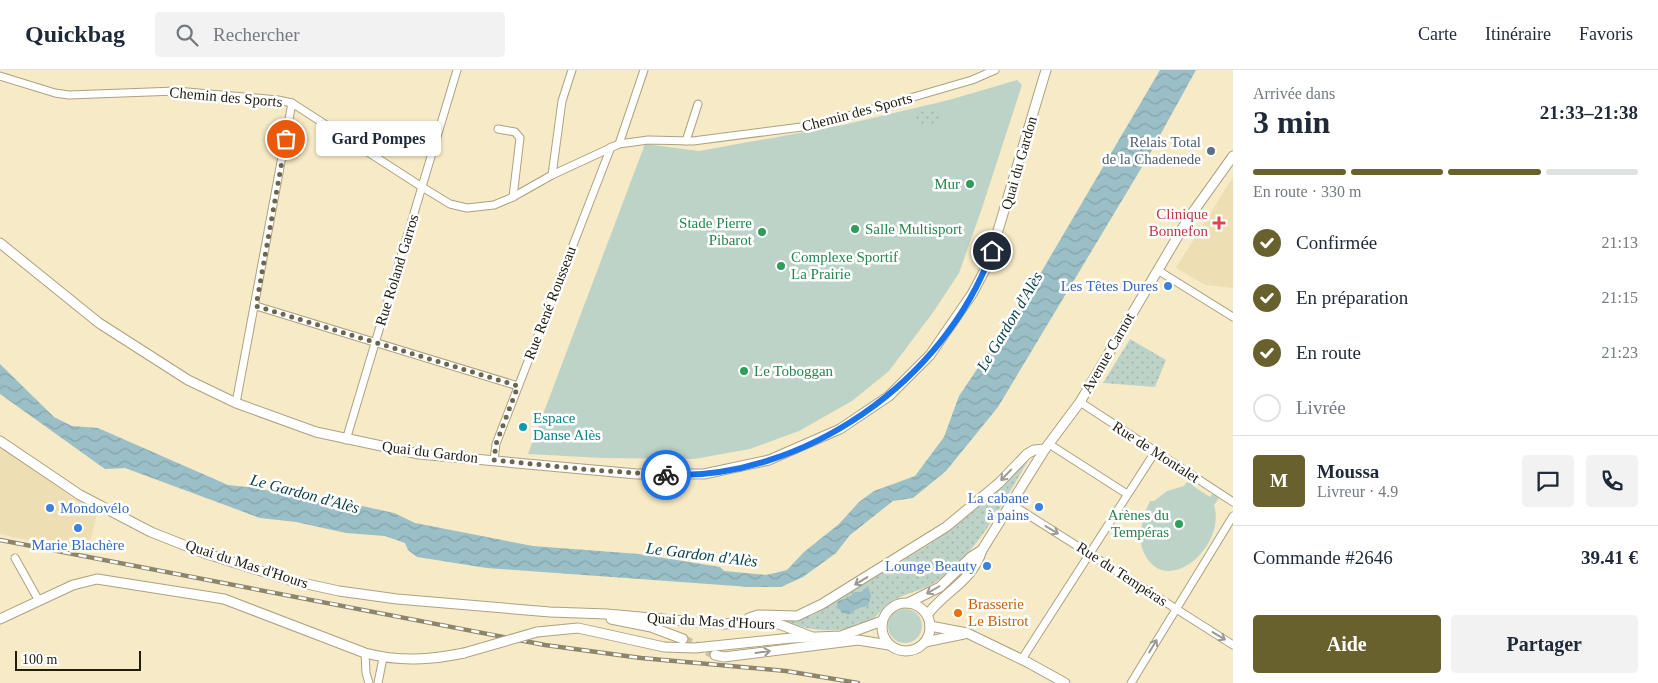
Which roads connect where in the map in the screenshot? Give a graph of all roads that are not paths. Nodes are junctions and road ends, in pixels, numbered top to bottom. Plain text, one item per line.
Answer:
1 (457, 70) edge
2 (572, 70) edge
3 (644, 70) edge
4 (995, 70) edge
5 (1046, 70) edge
6 (0, 76) edge
7 (292, 103) junction
8 (698, 104) dead end
9 (498, 129) dead end
10 (686, 141) junction
11 (619, 144) junction
12 (611, 146) junction
13 (1233, 156) edge
14 (552, 175) junction
15 (422, 187) junction
16 (513, 197) junction
17 (0, 243) edge
18 (1159, 271) junction
19 (256, 306) junction
20 (1233, 317) edge
21 (375, 342) junction
22 (518, 386) junction
23 (1080, 402) junction
24 (236, 404) junction
25 (346, 440) junction
26 (0, 441) edge
27 (1047, 446) junction
28 (1155, 452) junction
29 (494, 460) junction
30 (1127, 494) junction
31 (1233, 502) edge
32 (1011, 504) junction
33 (1233, 516) edge
34 (982, 550) junction
35 (1090, 552) junction
36 (15, 558) dead end
37 (39, 601) junction
38 (908, 603) junction
39 (1176, 608) junction
40 (579, 614) junction
41 (927, 615) junction
42 (0, 619) edge
43 (882, 621) junction
44 (737, 622) junction
45 (930, 626) junction
46 (967, 633) junction
47 (841, 636) junction
48 (812, 637) junction
49 (683, 639) tunnel mouth
50 (858, 640) junction
51 (925, 642) junction
52 (889, 645) junction
53 (1233, 645) edge
54 (366, 653) junction
55 (715, 655) tunnel mouth
56 (383, 658) junction
57 (1022, 659) junction
58 (369, 683) edge
59 (378, 683) edge
60 (1065, 683) edge
61 (1130, 683) edge

1 - 15 street, Rue Roland Garros
2 - 14 street
3 - 11 street
4 - 10 street, Chemin des Sports
5 - 29 main road, Quai du Gardon
6 - 7 street, Chemin des Sports
7 - 15 street, Chemin des Sports
7 - 19 street
8 - 10 street
9 - 16 street
10 - 11 street, Chemin des Sports
11 - 12 street, Chemin des Sports
12 - 14 street, Chemin des Sports
12 - 22 street, Rue René Rousseau
13 - 18 main road, Avenue Carnot
14 - 16 street, Chemin des Sports
15 - 16 street, Chemin des Sports
15 - 21 street, Rue Roland Garros
17 - 24 main road, Quai du Gardon
18 - 20 street
18 - 23 main road, Avenue Carnot
19 - 21 street
19 - 24 street
21 - 22 street
21 - 25 street, Rue Roland Garros
22 - 29 street, Rue René Rousseau
23 - 27 main road, Avenue Carnot
23 - 28 street, Rue de Montalet
24 - 25 main road, Quai du Gardon
25 - 29 main road, Quai du Gardon
26 - 40 main road, Quai du Mas d'Hours
27 - 30 street
27 - 32 main road, Avenue Carnot
27 -> 44 main road
28 - 30 street
28 - 31 street, Rue de Montalet
30 - 35 street
32 - 34 main road, Avenue Carnot
32 -> 35 street, Rue du Tempéras
33 - 39 street
34 -> 38 main road, Avenue Carnot
34 - 41 main road, Avenue Carnot
35 - 39 street, Rue du Tempéras
35 - 57 street
36 - 37 street
37 - 42 main road
37 - 54 main road
38 - 41 main road
38 - 43 main road
39 -> 53 street, Rue du Tempéras
61 -> 39 street
40 - 44 main road, Quai du Mas d'Hours
40 - 49 main road, Quai du Mas d'Hours
41 - 45 main road
43 - 47 main road
43 - 52 main road
44 - 48 main road, Quai du Mas d'Hours
45 - 46 main road
45 - 51 main road
46 - 51 main road
46 - 57 main road
47 - 48 main road
47 - 50 main road
48 - 56 main road, bridge
50 - 52 main road, Quai du Mas d'Hours
55 -> 50 main road, Quai du Mas d'Hours
51 - 52 main road
54 - 56 main road
54 - 58 street
56 - 59 street
57 - 60 main road

